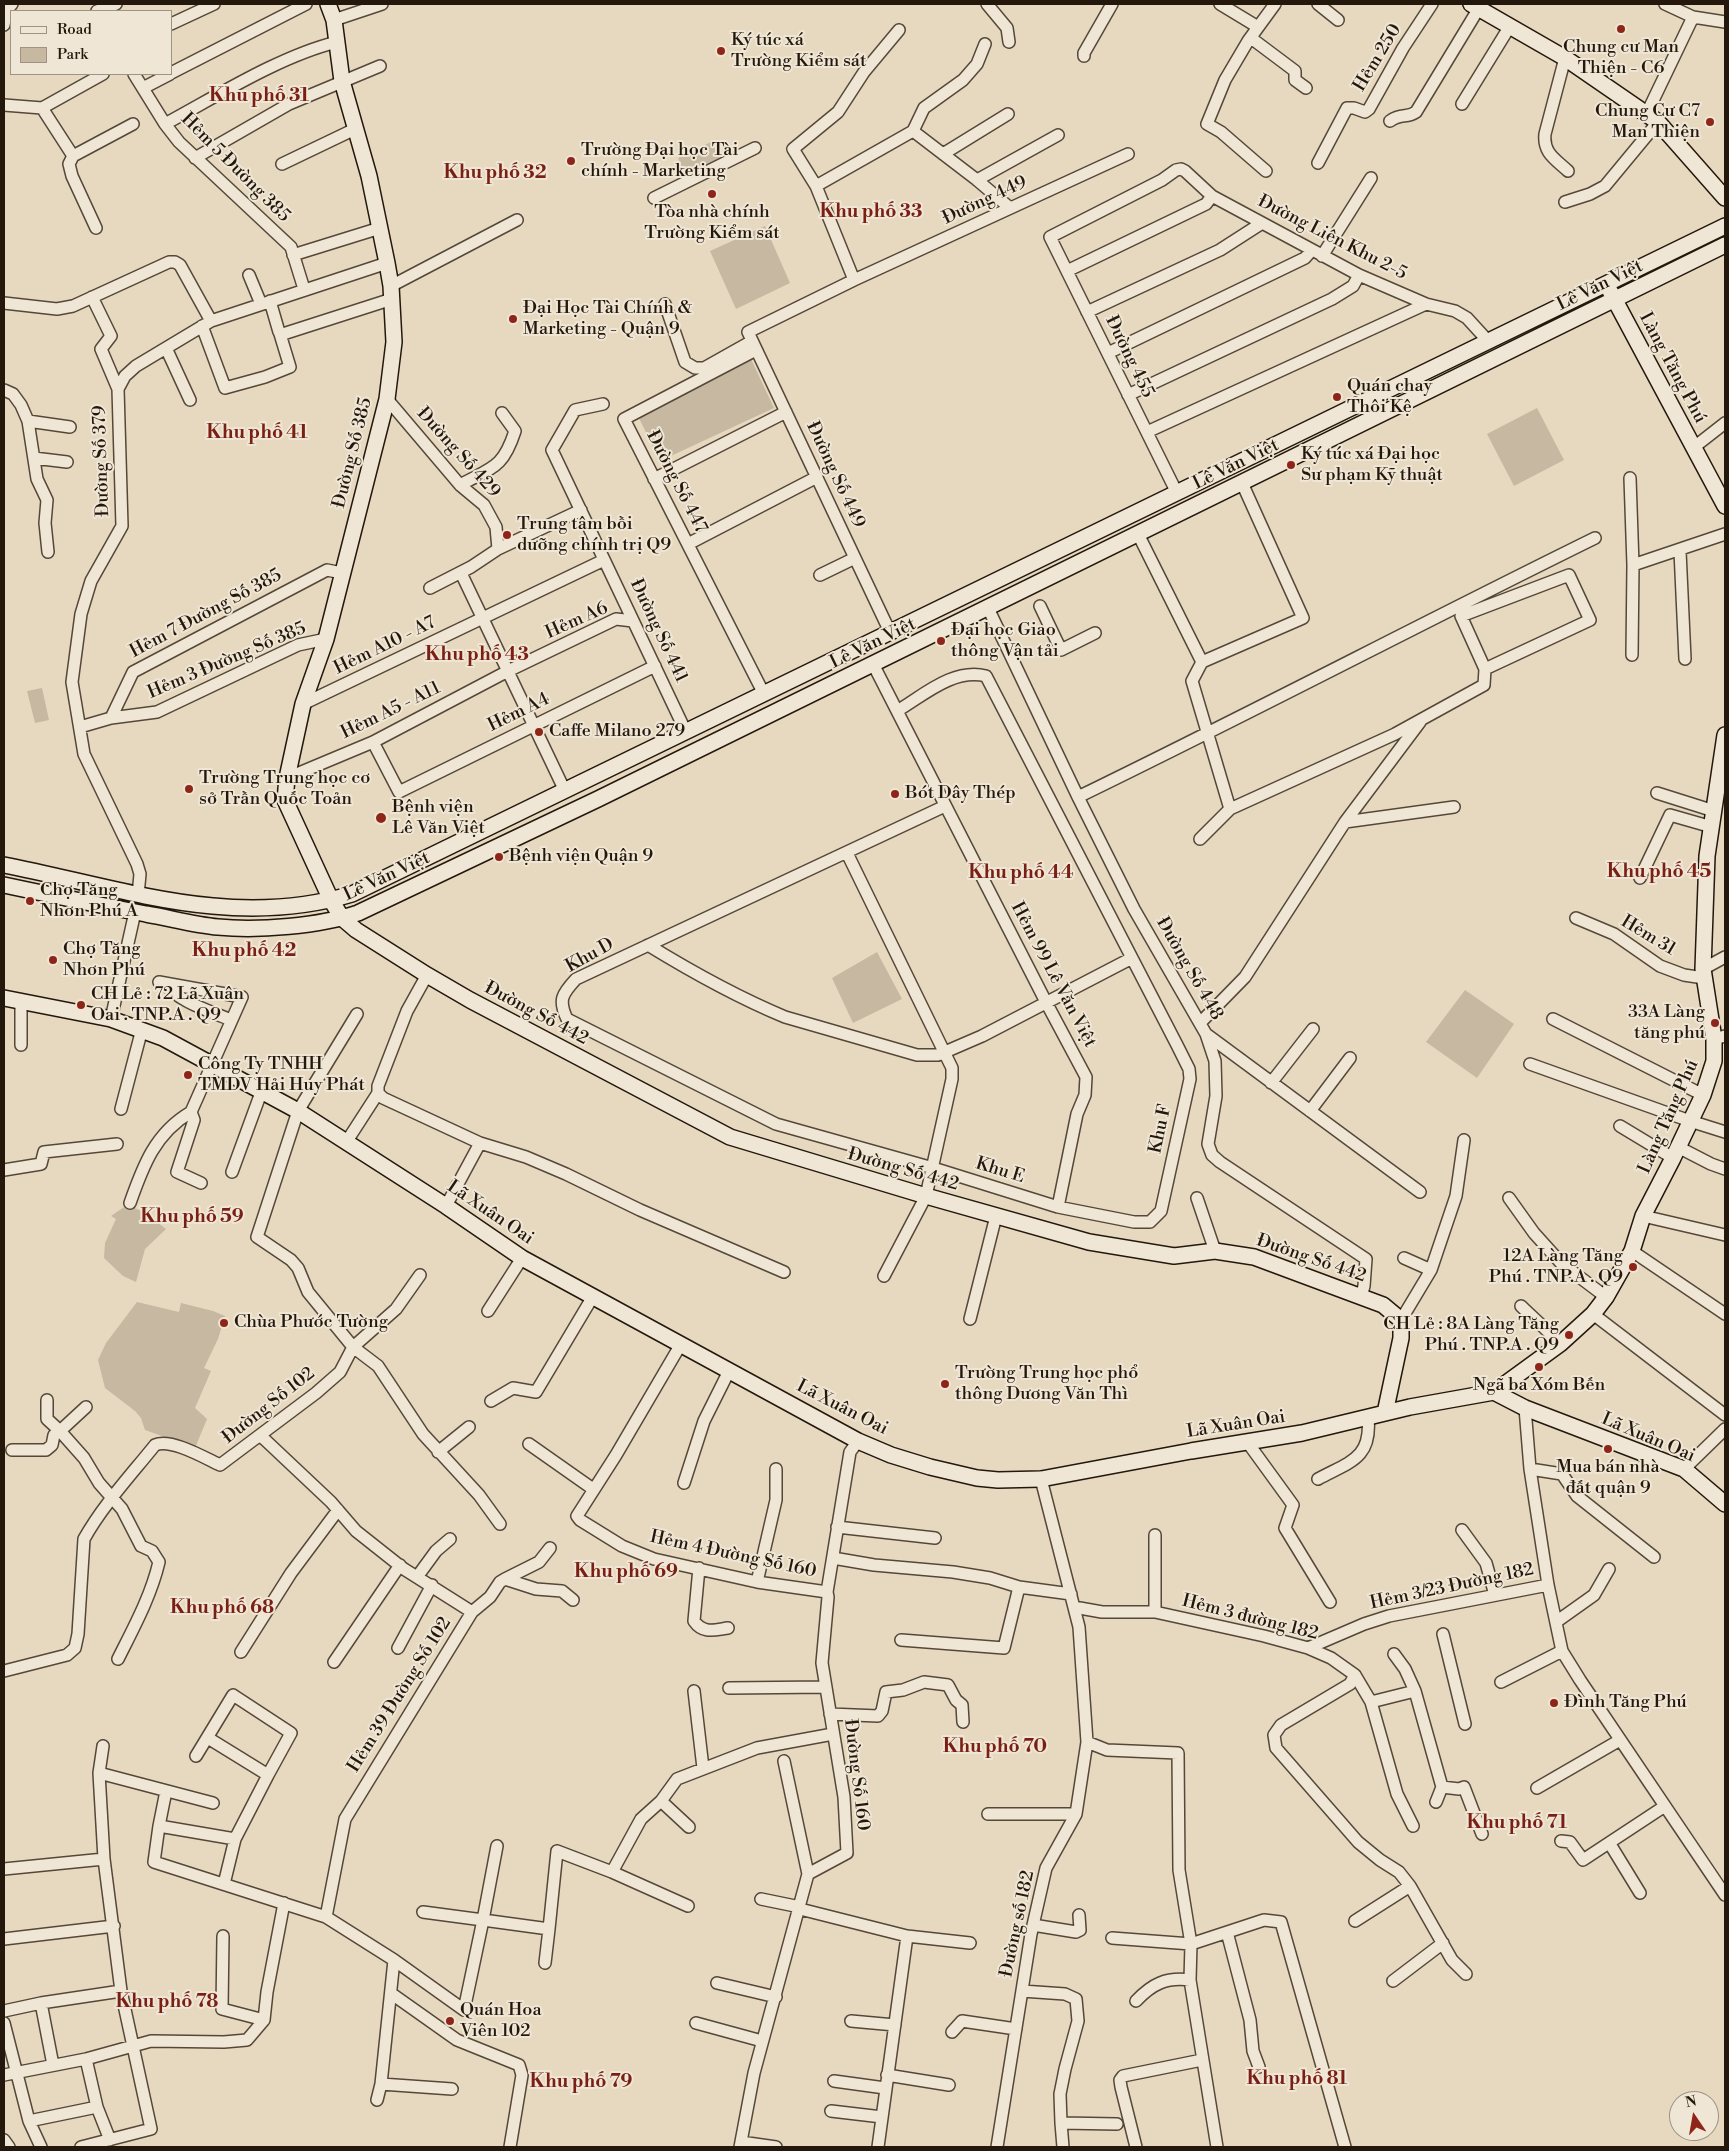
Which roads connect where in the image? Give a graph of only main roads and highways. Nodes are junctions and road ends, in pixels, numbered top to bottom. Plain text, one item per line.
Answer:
1 (328, 4) edge
2 (1475, 6) edge
3 (1725, 198) edge
4 (1725, 226) edge
5 (1725, 245) edge
6 (1606, 284) junction
7 (1614, 300) junction
8 (1177, 493) junction
9 (1725, 506) edge
10 (1186, 511) junction
11 (979, 589) junction
12 (950, 603) junction
13 (988, 608) junction
14 (960, 622) junction
15 (890, 632) junction
16 (899, 652) junction
17 (1725, 735) edge
18 (565, 791) junction
19 (1718, 806) edge
20 (575, 810) junction
21 (4, 868) edge
22 (4, 885) edge
23 (138, 895) junction
24 (331, 900) junction
25 (135, 912) junction
26 (342, 918) junction
27 (4, 998) edge
28 (1720, 1037) edge
29 (1494, 1392) junction
30 (1386, 1413) junction
31 (1725, 1504) edge

1 - 24 main road, Đường Số 385
2 - 3 main road
4 - 6 main road, Lê Văn Việt
5 - 7 main road, Lê Văn Việt
6 - 7 main road, Làng Tăng Phú
6 - 8 main road, Lê Văn Việt
7 - 9 main road, Làng Tăng Phú
7 - 10 main road, Lê Văn Việt
8 - 10 main road
8 - 11 main road, Lê Văn Việt
10 - 13 main road, Lê Văn Việt
11 - 12 main road, Lê Văn Việt
11 - 13 main road
12 - 14 main road
12 - 15 main road, Lê Văn Việt
13 - 14 main road, Lê Văn Việt
14 - 16 main road, Lê Văn Việt
15 - 16 main road
15 - 18 main road, Lê Văn Việt
16 - 20 main road, Lê Văn Việt
17 - 19 main road, Làng Tăng Phú
18 - 20 main road
18 - 24 main road, Lê Văn Việt
19 - 28 main road, Làng Tăng Phú
20 - 26 main road, Lê Văn Việt
21 - 23 main road, Lê Văn Việt
22 - 25 main road, Lê Văn Việt
23 - 24 main road, Lê Văn Việt
23 - 25 main road
24 - 26 main road, Đường Số 385
25 - 26 main road, Lê Văn Việt
26 - 30 main road, Đường Số 442
27 - 30 main road, Lã Xuân Oai
28 - 29 main road, Làng Tăng Phú
29 - 30 main road, Lã Xuân Oai
29 - 31 main road, Lã Xuân Oai

